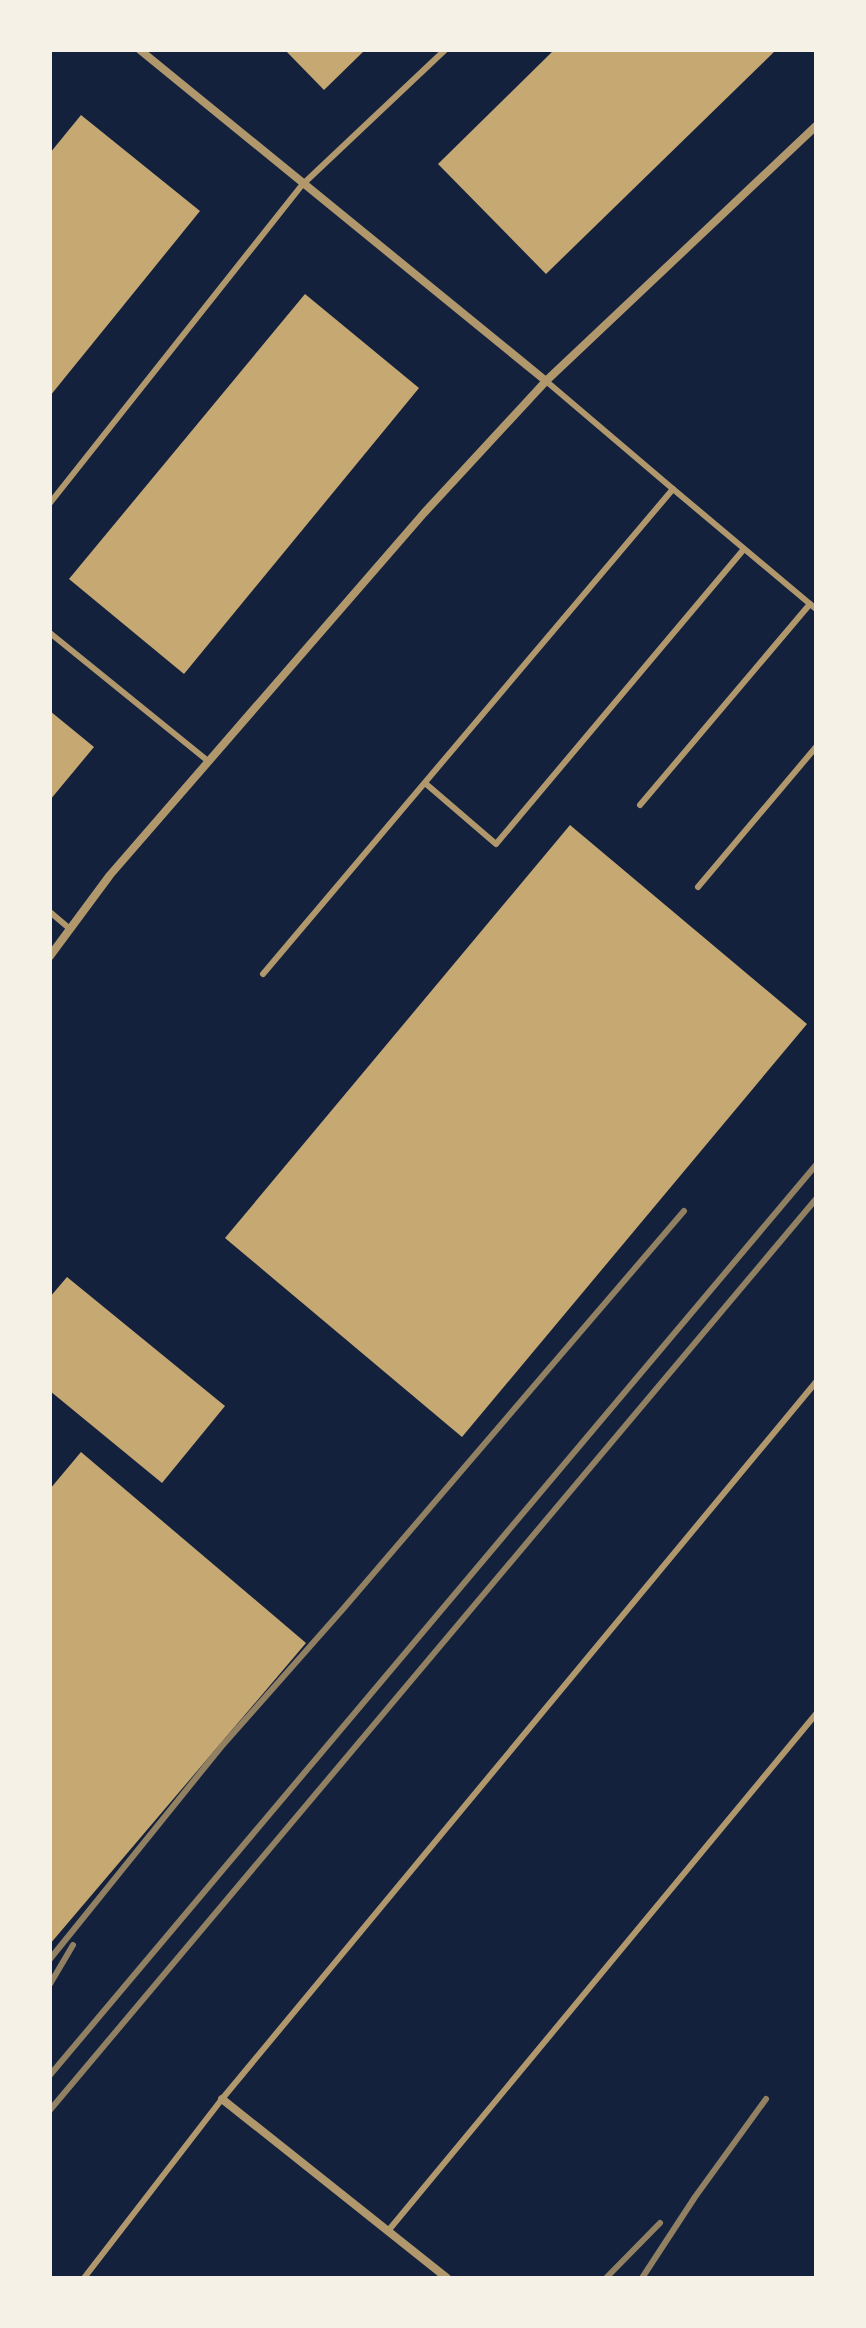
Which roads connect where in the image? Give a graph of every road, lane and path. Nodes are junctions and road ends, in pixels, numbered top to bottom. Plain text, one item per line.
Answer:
1 (140, 50) edge
2 (445, 50) edge
3 (816, 126) edge
4 (302, 185) junction
5 (546, 381) junction
6 (673, 489) junction
7 (50, 503) edge
8 (744, 549) junction
9 (813, 607) edge
10 (50, 633) edge
11 (816, 747) edge
12 (208, 761) junction
13 (425, 783) junction
14 (640, 805) dead end
15 (698, 887) dead end
16 (50, 912) edge
17 (70, 929) junction
18 (50, 956) edge
19 (263, 974) dead end
20 (816, 1382) edge
21 (816, 1714) edge
22 (222, 2099) junction
23 (388, 2231) junction
24 (84, 2278) edge
25 (447, 2278) edge

1 - 4 street
2 - 4 lane
3 - 5 street
4 - 5 street
4 - 7 lane
5 - 6 lane
5 - 12 street
6 - 8 lane
6 - 13 lane
8 - 9 lane
8 - 13 lane
9 - 14 lane
10 - 12 lane
11 - 15 lane
12 - 17 street
13 - 19 lane
16 - 17 lane
17 - 18 street
20 - 22 lane
21 - 23 lane
22 - 23 street
22 - 24 lane
23 - 25 street

